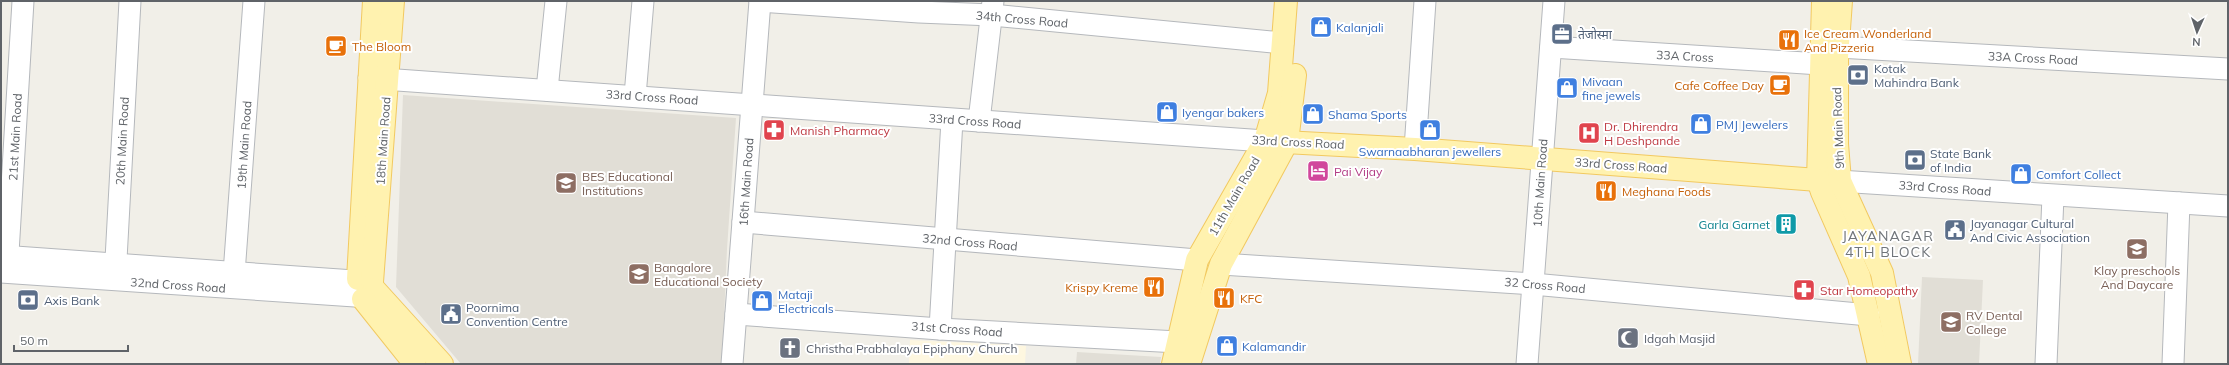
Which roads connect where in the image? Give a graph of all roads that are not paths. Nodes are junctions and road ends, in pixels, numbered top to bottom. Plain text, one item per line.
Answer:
1 (22, 1) edge
2 (130, 1) edge
3 (254, 1) edge
4 (374, 1) edge
5 (393, 1) edge
6 (556, 1) edge
7 (643, 1) edge
8 (760, 1) edge
9 (1286, 1) edge
10 (1300, 1) edge
11 (1425, 1) edge
12 (1554, 1) edge
13 (1823, 1) edge
14 (1841, 1) edge
15 (992, 8) edge
16 (1283, 43) junction
17 (1550, 47) junction
18 (1838, 47) junction
19 (1820, 64) junction
20 (2228, 69) edge
21 (378, 79) junction
22 (547, 90) junction
23 (635, 96) junction
24 (752, 104) junction
25 (952, 120) junction
26 (979, 122) junction
27 (1266, 141) junction
28 (1287, 142) junction
29 (1415, 149) junction
30 (1542, 158) junction
31 (1818, 180) junction
32 (1840, 181) junction
33 (2053, 196) junction
34 (2179, 204) junction
35 (2228, 206) edge
36 (743, 222) junction
37 (945, 240) junction
38 (1197, 260) junction
39 (1220, 264) junction
40 (4, 265) edge
41 (115, 273) junction
42 (233, 281) junction
43 (1533, 284) junction
44 (363, 288) junction
45 (736, 314) junction
46 (1868, 314) junction
47 (940, 328) junction
48 (1178, 342) junction
49 (415, 364) edge
50 (442, 364) edge
51 (732, 364) edge
52 (1173, 364) edge
53 (1189, 364) edge
54 (1527, 364) edge
55 (1879, 364) edge
56 (1900, 364) edge
57 (2046, 364) edge
58 (2173, 364) edge

1 - 40 street, 21st Main Road
2 - 41 street, 20th Main Road
3 - 42 street, 19th Main Road
4 - 21 main road, 18th Main Road
5 - 21 main road, 18th Main Road
6 - 22 street
7 - 23 street
8 - 15 street, 34th Cross Road
8 - 24 street, 16th Main Road
9 - 16 main road, 11th Main Road
10 - 28 main road, 11th Main Road
11 - 29 street
12 - 17 street, 10th Main Road
13 - 19 main road, 9th Main Road
14 - 18 main road, 9th Main Road
15 - 16 street, 34th Cross Road
15 - 26 street
16 - 27 main road, 11th Main Road
17 - 19 street, 33A Cross
17 - 30 street, 10th Main Road
18 - 20 street, 33A Cross Road
18 - 32 main road, 9th Main Road
19 - 31 main road, 9th Main Road
21 - 22 street, 33rd Cross Road
21 - 44 main road, 18th Main Road
22 - 23 street, 33rd Cross Road
23 - 24 street, 33rd Cross Road
24 - 25 street, 33rd Cross Road
24 - 36 street, 16th Main Road
25 - 26 street, 33rd Cross Road
25 - 37 street
26 - 27 street, 33rd Cross Road
27 - 28 main road, 33rd Cross Road
27 - 38 main road, 11th Main Road
28 - 29 main road, 33rd Cross Road
28 - 39 main road, 11th Main Road
29 - 30 main road, 33rd Cross Road
30 - 31 main road, 33rd Cross Road
30 - 43 street, 10th Main Road
31 - 32 street, 33rd Cross Road
31 - 46 main road, 9th Main Road
32 - 33 street, 33rd Cross Road
32 - 56 main road, 9th Main Road
33 - 34 street, 33rd Cross Road
33 - 57 street
34 - 35 street, 33rd Cross Road
34 - 58 street
36 - 37 street, 32nd Cross Road
36 - 45 street, 16th Main Road
37 - 38 street, 32nd Cross Road
37 - 47 street
38 - 48 main road, 11th Main Road
39 - 43 street, 32 Cross Road
39 - 53 main road, 11th Main Road
40 - 41 street, 32nd Cross Road
41 - 42 street, 32nd Cross Road
42 - 44 street, 32nd Cross Road
43 - 46 street, 32 Cross Road
43 - 54 street, 10th Main Road
44 - 49 main road
44 - 50 main road
45 - 47 street, 31st Cross Road
45 - 51 street, 16th Main Road
46 - 55 main road, 9th Main Road
47 - 48 street, 31st Cross Road
48 - 52 main road, 11th Main Road

